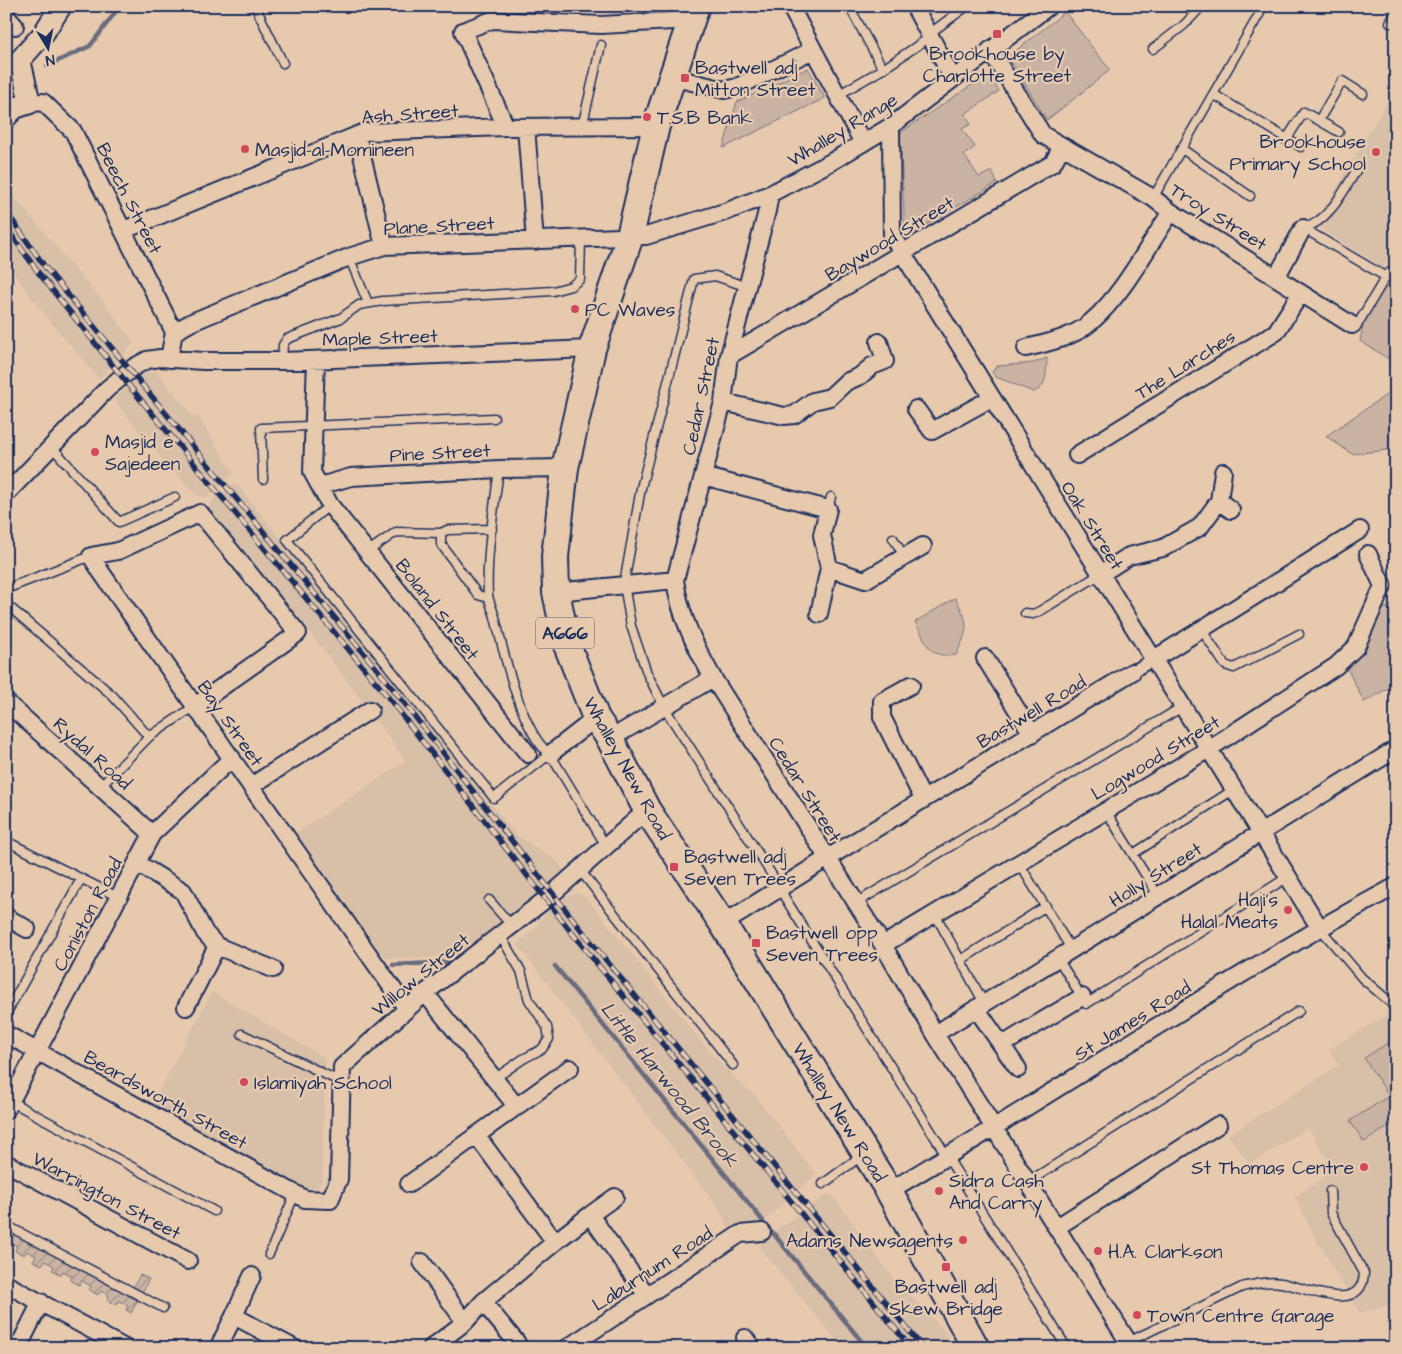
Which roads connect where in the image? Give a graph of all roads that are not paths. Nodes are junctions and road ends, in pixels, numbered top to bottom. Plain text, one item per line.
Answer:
1 (61, 6) edge
2 (255, 6) edge
3 (790, 6) edge
4 (849, 6) edge
5 (914, 6) edge
6 (967, 6) edge
7 (1049, 6) edge
8 (1202, 6) edge
9 (1396, 12) edge
10 (694, 13) edge
11 (1260, 13) dead end
12 (1390, 23) dead end
13 (929, 35) junction
14 (601, 45) dead end
15 (1153, 49) dead end
16 (813, 50) junction
17 (990, 50) junction
18 (13, 62) edge
19 (283, 63) dead end
20 (883, 69) junction
21 (672, 77) junction
22 (954, 79) junction
23 (1213, 94) junction
24 (1363, 94) dead end
25 (838, 95) junction
26 (30, 103) junction
27 (6, 117) edge
28 (1319, 120) junction
29 (656, 126) junction
30 (891, 126) junction
31 (506, 127) junction
32 (526, 127) junction
33 (582, 127) junction
34 (1339, 132) dead end
35 (357, 135) junction
36 (1286, 140) junction
37 (864, 143) junction
38 (1062, 146) junction
39 (1182, 148) junction
40 (1301, 148) dead end
41 (1357, 169) dead end
42 (770, 194) junction
43 (1250, 196) dead end
44 (1153, 198) junction
45 (1171, 212) junction
46 (1303, 228) junction
47 (124, 230) junction
48 (630, 236) junction
49 (581, 239) junction
50 (535, 241) junction
51 (384, 246) junction
52 (903, 253) junction
53 (349, 257) junction
54 (1277, 276) junction
55 (746, 286) junction
56 (1301, 293) junction
57 (368, 303) junction
58 (1354, 326) joint
59 (174, 332) junction
60 (879, 342) dead end
61 (1026, 348) dead end
62 (592, 349) junction
63 (729, 356) junction
64 (169, 359) junction
65 (316, 360) junction
66 (282, 361) junction
67 (992, 398) junction
68 (723, 402) junction
69 (916, 408) dead end
70 (494, 418) dead end
71 (314, 426) junction
72 (52, 447) junction
73 (1077, 456) dead end
74 (565, 468) junction
75 (499, 469) junction
76 (1223, 472) dead end
77 (703, 476) junction
78 (264, 479) dead end
79 (320, 486) junction
80 (6, 494) edge
81 (175, 497) dead end
82 (330, 505) junction
83 (492, 529) junction
84 (1360, 530) dead end
85 (441, 533) junction
86 (893, 538) dead end
87 (923, 546) dead end
88 (367, 552) junction
89 (1368, 554) dead end
90 (91, 556) junction
91 (904, 556) junction
92 (829, 568) junction
93 (1100, 575) junction
94 (675, 580) junction
95 (624, 584) junction
96 (6, 589) edge
97 (556, 592) junction
98 (488, 598) junction
99 (6, 604) edge
100 (1025, 613) dead end
101 (819, 614) dead end
102 (1201, 629) junction
103 (1299, 634) dead end
104 (985, 658) dead end
105 (1154, 659) junction
106 (1132, 672) joint
107 (713, 678) junction
108 (911, 685) dead end
109 (6, 702) edge
110 (195, 706) junction
111 (1182, 706) junction
112 (664, 707) junction
113 (370, 710) dead end
114 (603, 729) junction
115 (1032, 734) junction
116 (149, 737) junction
117 (1396, 749) edge
118 (1207, 750) junction
119 (528, 754) dead end
120 (550, 754) junction
121 (232, 758) junction
122 (252, 786) junction
123 (100, 787) junction
124 (1233, 790) junction
125 (923, 799) junction
126 (647, 810) junction
127 (1106, 811) junction
128 (1260, 832) junction
129 (152, 834) junction
130 (6, 840) edge
131 (606, 846) junction
132 (1132, 854) junction
133 (826, 858) junction
134 (137, 863) junction
135 (1019, 863) junction
136 (580, 870) junction
137 (1288, 877) junction
138 (81, 878) junction
139 (1396, 886) edge
140 (781, 888) junction
141 (1158, 896) junction
142 (118, 897) junction
143 (489, 900) dead end
144 (855, 903) junction
145 (1046, 906) junction
146 (935, 914) junction
147 (6, 917) edge
148 (723, 924) junction
149 (1319, 927) junction
150 (27, 929) dead end
151 (506, 930) junction
152 (883, 945) junction
153 (217, 946) junction
154 (1064, 953) junction
155 (960, 960) junction
156 (273, 969) dead end
157 (425, 993) junction
158 (1082, 997) junction
159 (980, 1005) junction
160 (186, 1007) dead end
161 (407, 1009) junction
162 (1395, 1010) edge
163 (1298, 1011) dead end
164 (6, 1014) edge
165 (6, 1034) edge
166 (242, 1034) dead end
167 (935, 1034) junction
168 (1002, 1045) junction
169 (36, 1050) junction
170 (733, 1066) dead end
171 (570, 1068) dead end
172 (1018, 1069) dead end
173 (494, 1079) junction
174 (341, 1082) junction
175 (8, 1104) edge
176 (517, 1107) junction
177 (1218, 1125) dead end
178 (995, 1129) junction
179 (477, 1136) junction
180 (866, 1153) junction
181 (947, 1157) junction
182 (6, 1163) edge
183 (1028, 1182) junction
184 (409, 1184) dead end
185 (822, 1184) dead end
186 (890, 1191) junction
187 (1330, 1191) dead end
188 (300, 1197) junction
189 (615, 1197) dead end
190 (214, 1211) dead end
191 (590, 1215) junction
192 (6, 1225) edge
193 (1057, 1227) junction
194 (762, 1232) dead end
195 (555, 1242) junction
196 (269, 1254) dead end
197 (188, 1262) dead end
198 (422, 1262) dead end
199 (252, 1276) dead end
200 (6, 1284) edge
201 (646, 1294) junction
202 (41, 1302) junction
203 (483, 1302) junction
204 (163, 1308) dead end
205 (234, 1316) junction
206 (465, 1322) junction
207 (517, 1343) dead end
208 (1126, 1346) edge
209 (18, 1348) edge
210 (125, 1348) edge
211 (218, 1348) edge
212 (294, 1348) edge
213 (432, 1348) edge
214 (567, 1348) edge
215 (976, 1348) edge
216 (1067, 1348) edge

1 - 18 street
2 - 19 lane
3 - 16 street
4 - 20 lane
5 - 13 street
6 - 13 lane
7 - 17 street, Whalley Range
8 - 15 lane
9 - 12 lane
10 - 21 highway, Whalley New Road / A666
10 - 31 street
11 - 23 lane
13 - 20 lane
13 - 22 street
14 - 33 lane
16 - 21 street
16 - 25 street
17 - 22 street, Whalley Range
17 - 38 street, Troy Street
18 - 26 street
20 - 25 lane
21 - 29 highway, Whalley New Road / A666
22 - 30 street, Whalley Range
23 - 36 lane
23 - 39 lane
24 - 28 lane
25 - 37 street
26 - 27 street
26 - 47 street, Beech Street
28 - 34 lane
28 - 36 lane
29 - 33 street, Ash Street
29 - 48 highway, Whalley New Road / A666
30 - 37 street, Whalley Range
30 - 52 street, Oak Street
31 - 32 street, Ash Street
31 - 35 street, Ash Street
32 - 33 street, Ash Street
32 - 50 street
35 - 47 street, Ash Street
35 - 51 street
36 - 40 lane
37 - 42 street, Whalley Range
38 - 44 street, Troy Street
38 - 52 street, Baywood Street
39 - 43 lane
39 - 44 lane
41 - 46 lane
42 - 48 street, Whalley Range
42 - 55 street, Cedar Street
44 - 45 street, Troy Street
45 - 54 street, Troy Street
45 - 61 street
46 - 54 street
46 - 58 lane
47 - 59 street, Beech Street
48 - 49 street, Plane Street
48 - 62 highway, Whalley New Road / A666
49 - 50 street, Plane Street
49 - 57 lane
50 - 51 street, Plane Street
51 - 53 street, Plane Street
52 - 63 street, Baywood Street
52 - 67 street, Oak Street
53 - 57 lane
53 - 59 street, Plane Street
54 - 56 street, Troy Street
55 - 63 street, Cedar Street
55 - 95 lane
56 - 58 street, Troy Street
56 - 73 street, The Larches
57 - 66 lane
59 - 64 street
60 - 68 street
62 - 65 street, Maple Street
62 - 74 highway, Whalley New Road / A666
63 - 68 street, Cedar Street
64 - 66 street, Maple Street
64 - 72 street, Maple Street
65 - 66 street, Maple Street
65 - 71 street, Boland Street
67 - 69 street
67 - 93 street, Oak Street
68 - 77 street, Cedar Street
70 - 71 lane
71 - 78 lane
71 - 79 street, Boland Street
72 - 80 street, Maple Street
72 - 81 lane
74 - 75 street, Pine Street
74 - 97 highway, Whalley New Road / A666
75 - 79 street, Pine Street
75 - 83 lane
76 - 93 street
77 - 92 street
77 - 94 street, Cedar Street
79 - 82 street, Boland Street
82 - 88 street, Boland Street
82 - 120 lane
83 - 85 lane
83 - 98 lane
84 - 102 street, Bastwell Road
85 - 88 lane
85 - 98 lane
86 - 91 lane
87 - 91 street
88 - 119 street, Boland Street
89 - 118 street, Logwood Street
90 - 96 lane
90 - 110 street, Bay Street
90 - 110 street
91 - 92 street
92 - 101 street
93 - 100 lane
93 - 105 street, Oak Street
94 - 95 street
94 - 107 street, Cedar Street
95 - 97 street
95 - 112 lane
97 - 114 highway, Whalley New Road / A666
98 - 120 lane
99 - 116 lane
102 - 103 lane
102 - 105 street, Bastwell Road
104 - 115 street
105 - 106 street, Bastwell Road
105 - 111 street, Oak Street
106 - 115 street, Bastwell Road
107 - 112 street
107 - 133 street, Cedar Street
108 - 125 street
109 - 123 street, Rydal Road
110 - 116 lane
110 - 121 street, Bay Street
111 - 118 street, Oak Street
111 - 144 lane
112 - 114 street
112 - 140 lane
113 - 122 street
114 - 120 street
114 - 126 highway, Whalley New Road / A666
115 - 125 street, Bastwell Road
116 - 123 lane
117 - 128 street, Holly Street
118 - 124 street, Oak Street
118 - 127 street, Logwood Street
120 - 131 lane
121 - 122 street, Bay Street
121 - 129 street, Coniston Road
122 - 161 street, Bay Street
123 - 129 street, Rydal Road
124 - 128 street, Oak Street
124 - 132 lane
125 - 133 street, Bastwell Road
126 - 131 street, Willow Street
126 - 148 highway, Whalley New Road / A666
127 - 132 lane
127 - 135 street, Logwood Street
128 - 137 street, Oak Street
128 - 141 street, Holly Street
129 - 134 street, Coniston Road
130 - 138 lane
131 - 136 street, Willow Street
132 - 141 lane
133 - 140 street, Bastwell Road
133 - 144 street, Cedar Street
134 - 142 street, Coniston Road
134 - 153 street
135 - 145 lane
135 - 146 street, Logwood Street
136 - 151 street, Willow Street
136 - 170 lane
137 - 149 street, Oak Street
137 - 158 lane
138 - 142 lane
138 - 164 lane
139 - 149 street, St James Road
140 - 148 street, Bastwell Road
140 - 181 lane
141 - 154 street, Holly Street
142 - 169 street, Coniston Road
143 - 151 lane
144 - 152 street, Cedar Street
145 - 154 lane
145 - 155 lane
146 - 152 street, Logwood Street
146 - 155 lane
147 - 150 street
148 - 180 highway, Whalley New Road / A666
149 - 162 lane
149 - 178 street, St James Road
151 - 157 street, Willow Street
151 - 173 lane
152 - 167 street, Cedar Street
153 - 156 street
153 - 160 street
154 - 158 lane
154 - 159 street, Holly Street
155 - 159 lane
157 - 161 street, Willow Street
157 - 173 street
158 - 168 street
159 - 167 street, Holly Street
159 - 168 street
161 - 174 street, Willow Street
163 - 183 lane
165 - 169 street, Beardsworth Street
166 - 174 lane
167 - 178 street, Cedar Street
168 - 172 street
169 - 175 street, Coniston Road
169 - 188 street, Beardsworth Street
171 - 176 street
173 - 176 street
174 - 188 street, Willow Street
175 - 190 lane
176 - 179 street
177 - 193 street
178 - 181 street, St James Road
178 - 183 street, Cedar Street
179 - 184 street
179 - 195 street
180 - 185 lane
180 - 186 highway, Whalley New Road / A666
181 - 186 street, St James Road
181 - 216 lane
182 - 197 street, Warrington Street
183 - 193 street, Cedar Street
186 - 215 highway, Whalley New Road / A666
187 - 208 lane
188 - 196 lane
189 - 191 street
191 - 195 street
191 - 201 street
192 - 204 lane
193 - 208 street, Cedar Street
194 - 201 street, Laburnum Road
195 - 203 street
198 - 206 street
199 - 205 street
200 - 202 street
201 - 214 street, Laburnum Road
202 - 209 street
202 - 210 street
203 - 206 street
203 - 207 street
205 - 211 street
205 - 212 street
206 - 213 street

